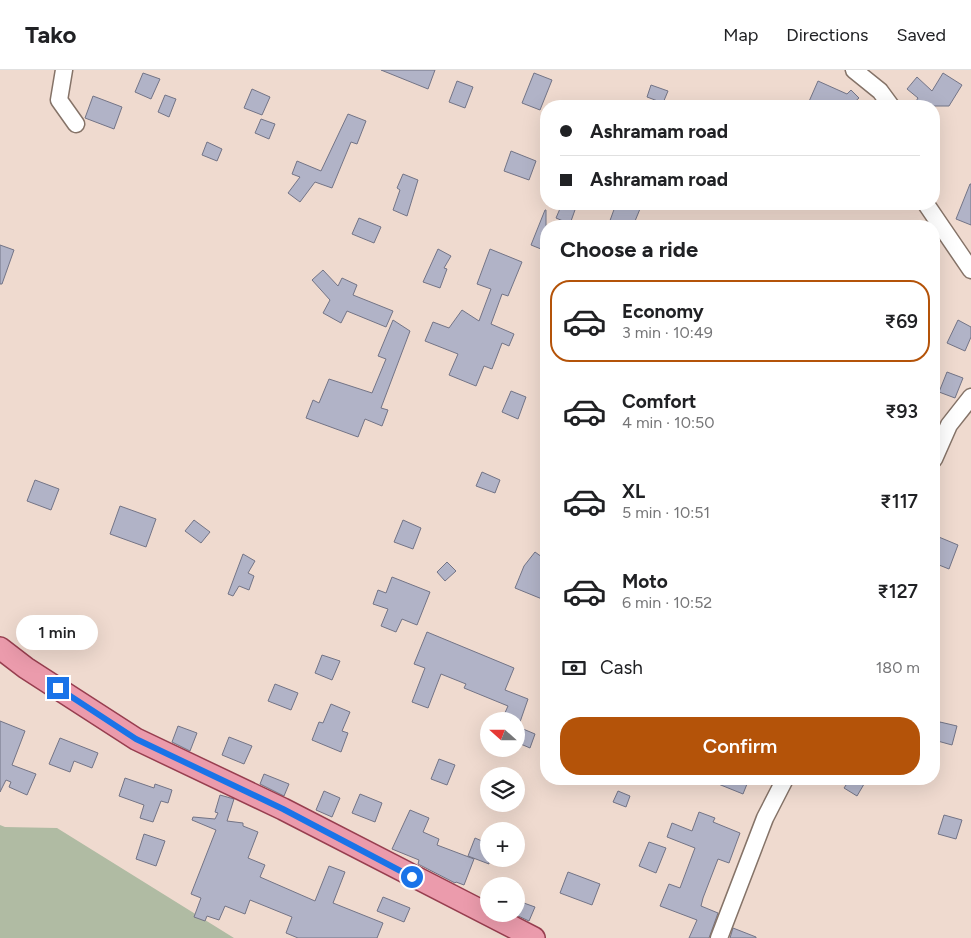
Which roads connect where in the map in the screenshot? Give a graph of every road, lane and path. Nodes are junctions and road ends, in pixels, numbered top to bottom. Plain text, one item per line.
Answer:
1 (64, 70) edge
2 (854, 70) edge
3 (887, 100) edge
4 (76, 124) dead end
5 (940, 225) edge
6 (971, 270) edge
7 (971, 396) edge
8 (940, 445) edge
9 (0, 648) edge
10 (782, 785) edge
11 (534, 938) edge
12 (719, 938) edge

1 - 4 street
2 - 3 street
5 - 6 street
7 - 8 street
9 - 11 main road
10 - 12 street

